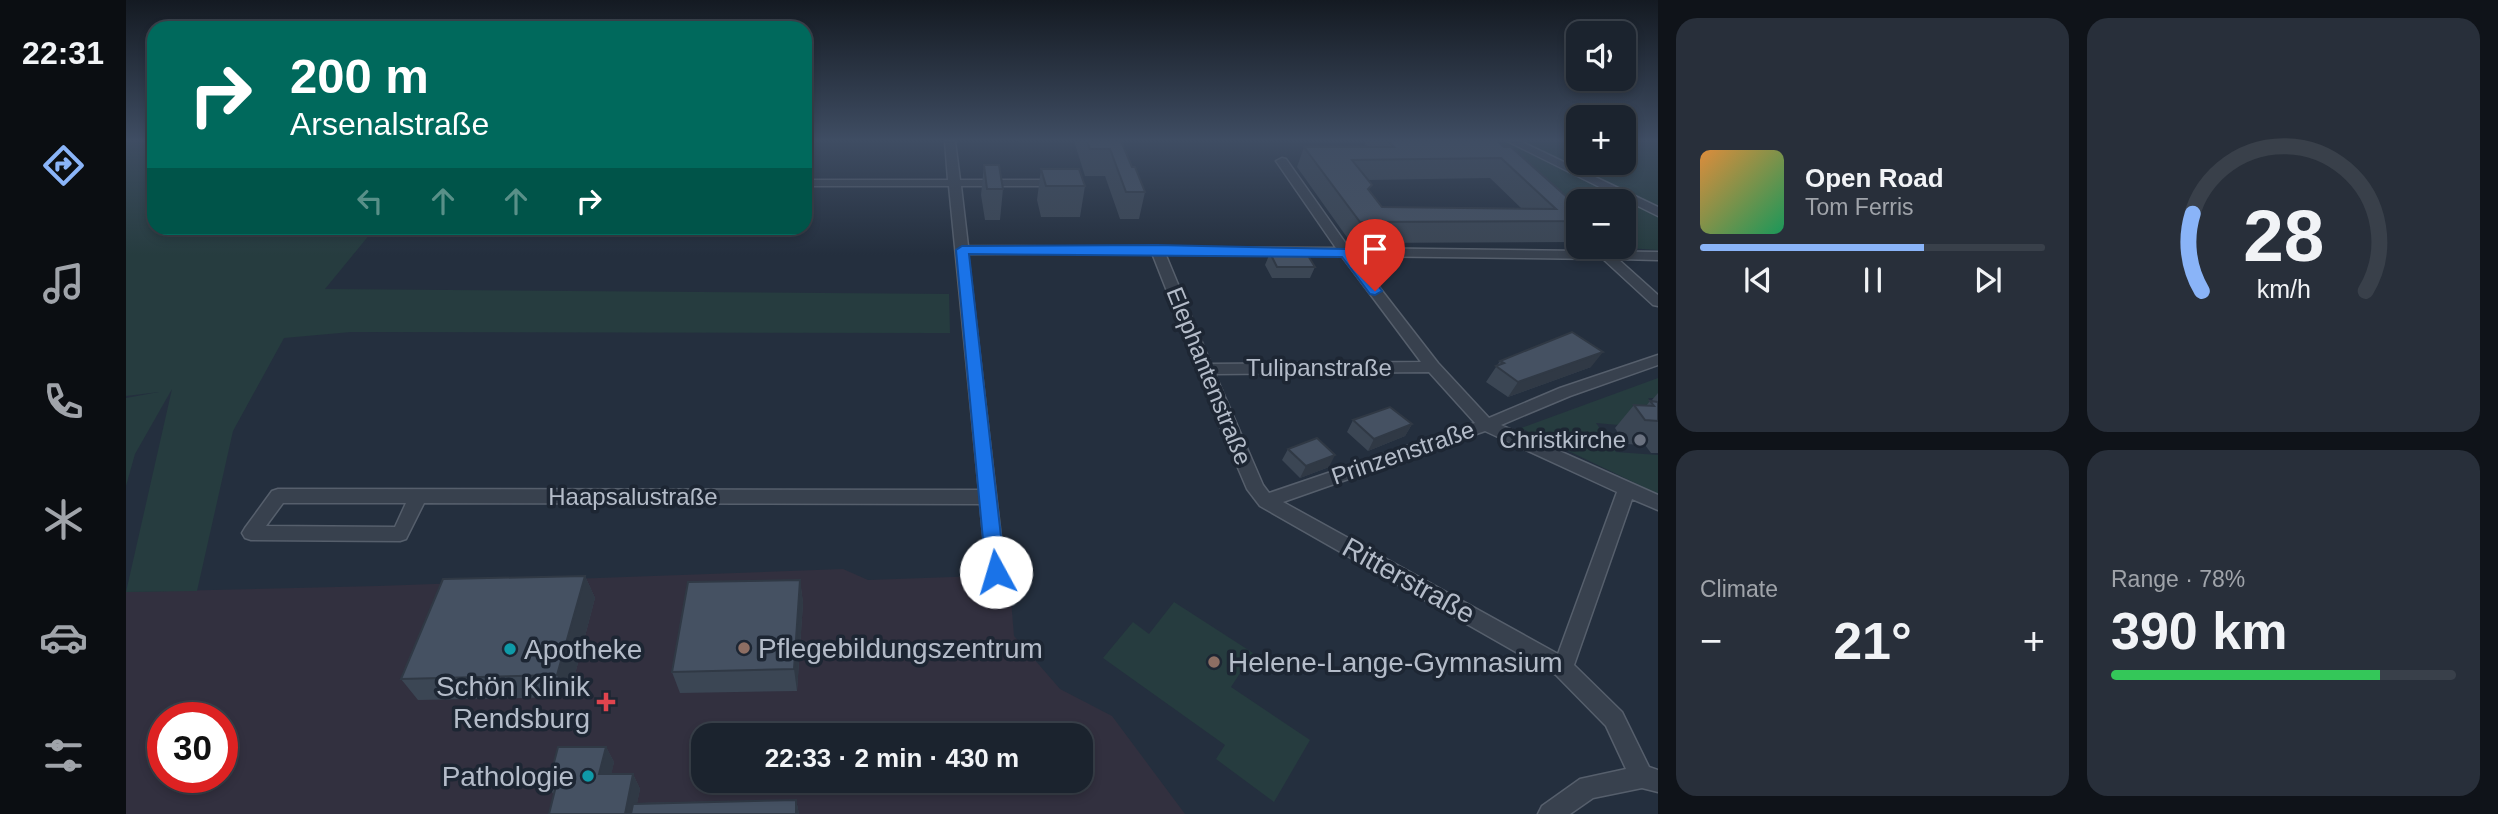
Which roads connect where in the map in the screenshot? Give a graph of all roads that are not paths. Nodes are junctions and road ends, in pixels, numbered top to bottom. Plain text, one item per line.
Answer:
1 (954, 179) edge
2 (1294, 179) edge
3 (1590, 179) edge
4 (812, 183) edge
5 (954, 183) junction
6 (1053, 183) edge
7 (1658, 212) edge
8 (1157, 249) junction
9 (962, 250) junction
10 (1346, 253) junction
11 (1566, 256) edge
12 (1636, 256) edge
13 (1658, 256) edge
14 (1610, 259) edge
15 (1658, 302) edge
16 (1658, 360) edge
17 (1433, 368) junction
18 (1206, 369) junction
19 (1486, 425) junction
20 (1628, 488) junction
21 (418, 497) junction
22 (988, 497) junction
23 (1266, 500) junction
24 (1658, 503) edge
25 (996, 572) dead end
26 (1563, 668) junction
27 (1650, 779) edge
28 (1550, 814) edge

1 - 5 street
2 - 10 street
3 - 7 street
4 - 5 street
5 - 6 street
5 - 9 street
8 - 9 street
8 - 10 street
8 - 18 street, Elephantenstraße
9 - 22 street
10 - 11 street
10 - 17 street
12 - 13 street
14 - 15 street
16 - 19 street, Prinzenstraße
17 - 18 street, Tulipanstraße
17 - 19 street
18 - 23 street, Elephantenstraße
19 - 20 street
19 - 23 street, Prinzenstraße
20 - 24 street
20 - 26 street
21 - 21 street, Haapsalustraße
21 - 22 street, Haapsalustraße
22 - 25 street
23 - 26 street, Ritterstraße
26 - 27 street, Ritterstraße
27 - 28 street

